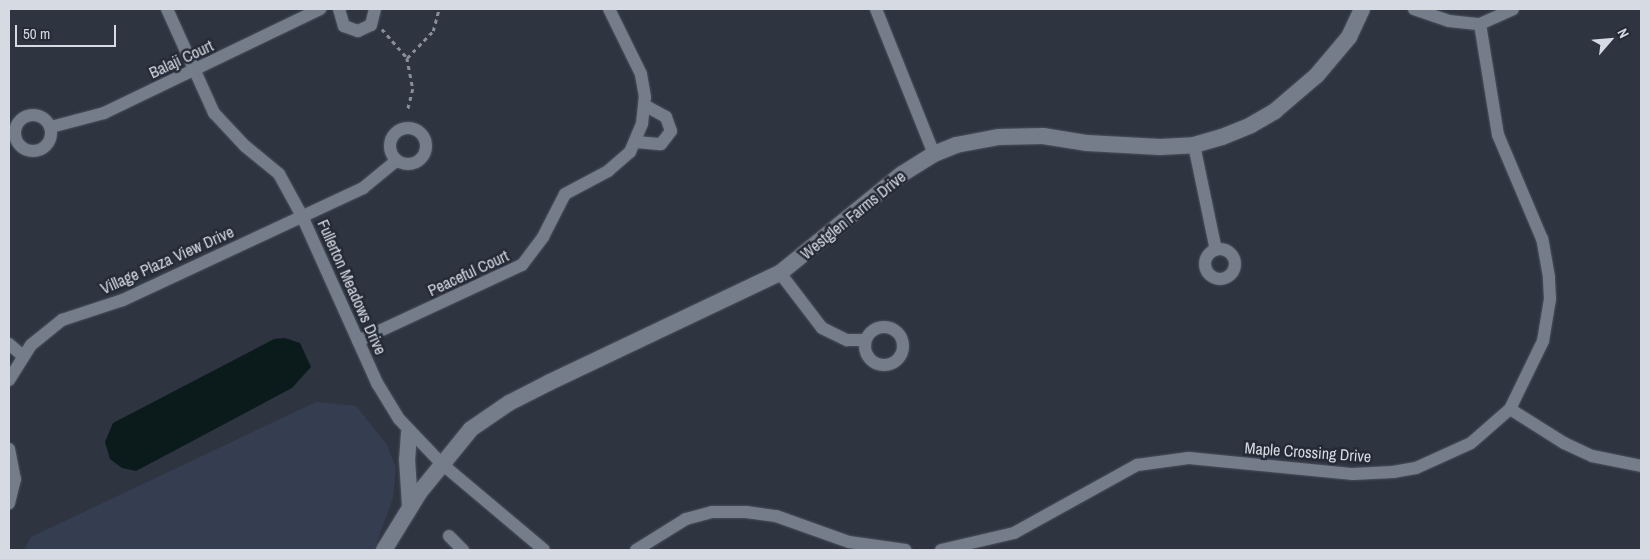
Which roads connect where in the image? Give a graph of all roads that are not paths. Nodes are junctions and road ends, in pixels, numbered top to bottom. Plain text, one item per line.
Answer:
1 (167, 9) edge
2 (320, 9) edge
3 (339, 9) edge
4 (375, 9) edge
5 (609, 9) edge
6 (876, 9) edge
7 (1362, 9) edge
8 (1414, 9) edge
9 (1513, 9) edge
10 (1480, 24) junction
11 (193, 71) junction
12 (644, 104) junction
13 (51, 127) dead end
14 (636, 142) junction
15 (1194, 145) junction
16 (934, 154) junction
17 (396, 161) dead end
18 (302, 216) junction
19 (1216, 250) dead end
20 (780, 273) junction
21 (866, 340) dead end
22 (358, 341) junction
23 (9, 344) edge
24 (23, 356) junction
25 (9, 380) edge
26 (1510, 409) junction
27 (409, 433) junction
28 (9, 449) edge
29 (442, 464) junction
30 (1641, 466) edge
31 (9, 503) edge
32 (410, 505) junction
33 (449, 536) dead end
34 (384, 550) edge
35 (463, 550) edge
36 (544, 550) edge
37 (636, 550) edge
38 (905, 550) edge
39 (942, 550) edge

1 - 11 street, Fullerton Meadows Drive
2 - 11 street, Balaji Court
3 - 4 street
5 - 12 street, Peaceful Court
6 - 16 street
7 - 15 street, Westglen Farms Drive
8 - 10 street
9 - 10 street
10 - 26 street, Maple Crossing Drive
11 - 13 street, Balaji Court
11 - 18 street, Fullerton Meadows Drive
12 - 14 street, Peaceful Court
12 - 14 street
14 - 22 street, Peaceful Court
15 - 16 street, Westglen Farms Drive
15 - 19 street
16 - 20 street, Westglen Farms Drive
17 - 18 street, Village Plaza View Drive
18 - 22 street, Fullerton Meadows Drive
18 - 24 street, Village Plaza View Drive
20 - 21 street
20 - 29 street, Westglen Farms Drive
22 - 27 street, Fullerton Meadows Drive
23 - 24 street
24 - 25 street, Village Plaza View Drive
26 - 30 street
26 - 39 street, Maple Crossing Drive
27 - 29 street, Fullerton Meadows Drive
27 - 32 street
28 - 31 street
29 - 32 street, Westglen Farms Drive
29 - 36 street, Fullerton Meadows Drive
32 - 34 street, Westglen Farms Drive
33 - 35 street
37 - 38 street

